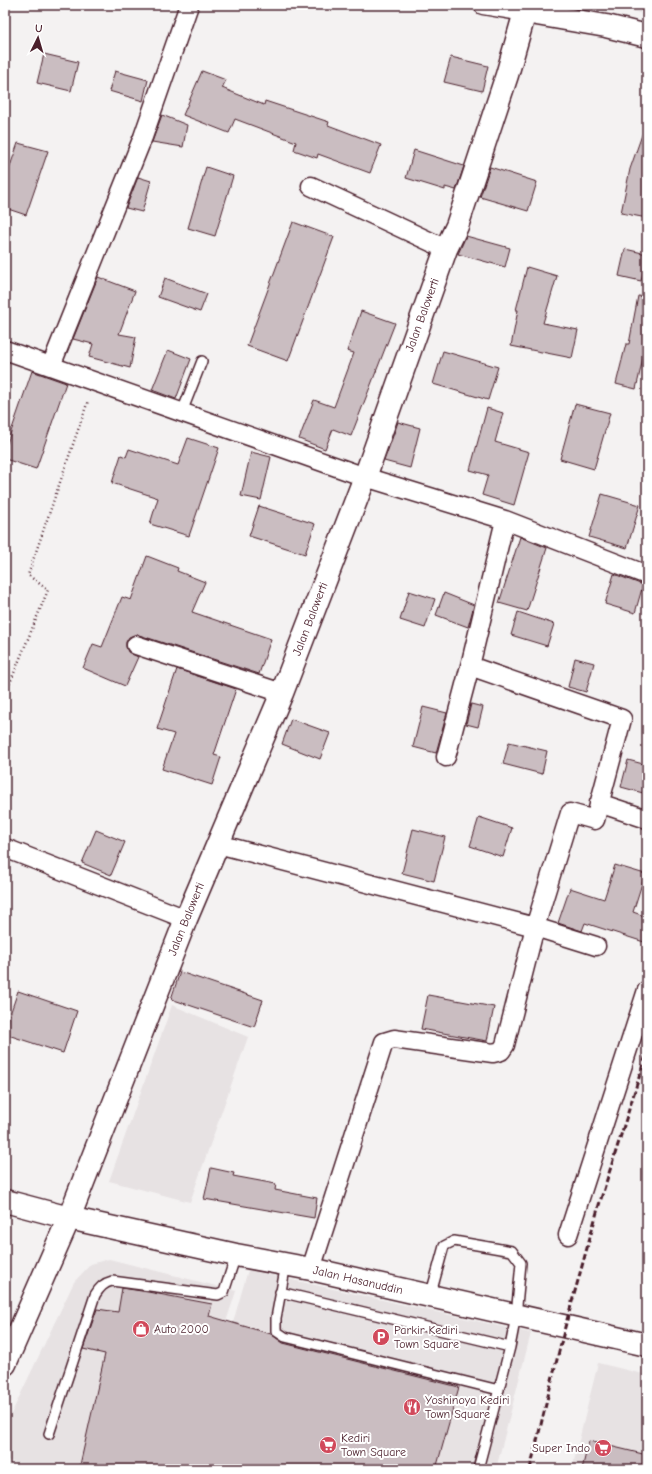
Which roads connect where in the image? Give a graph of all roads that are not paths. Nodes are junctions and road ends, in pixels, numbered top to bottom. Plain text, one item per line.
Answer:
1 (189, 5) edge
2 (483, 5) edge
3 (526, 8) edge
4 (647, 36) edge
5 (311, 186) dead end
6 (446, 249) junction
7 (5, 350) edge
8 (202, 361) dead end
9 (51, 366) junction
10 (182, 412) junction
11 (364, 477) junction
12 (505, 520) junction
13 (647, 575) edge
14 (136, 645) dead end
15 (470, 666) junction
16 (282, 693) junction
17 (446, 757) dead end
18 (599, 804) junction
19 (647, 819) edge
20 (218, 844) junction
21 (5, 848) edge
22 (186, 919) junction
23 (536, 927) junction
24 (596, 946) dead end
25 (647, 990) edge
26 (5, 1201) edge
27 (69, 1218) junction
28 (568, 1234) dead end
29 (236, 1255) junction
30 (286, 1264) junction
31 (310, 1269) junction
32 (280, 1292) junction
33 (430, 1297) junction
34 (516, 1316) junction
35 (647, 1344) edge
36 (510, 1347) junction
37 (5, 1364) edge
38 (500, 1390) junction
39 (49, 1434) dead end
40 (478, 1469) edge

1 - 9 street
2 - 3 street
3 - 4 street
3 - 6 street, Jalan Balowerti
5 - 6 street
6 - 11 street, Jalan Balowerti
7 - 9 street
8 - 10 lane
9 - 10 street
10 - 11 street
11 - 12 street
11 - 16 street, Jalan Balowerti
12 - 13 street
12 - 15 street
14 - 16 street
15 - 17 street
15 - 18 street
16 - 20 street, Jalan Balowerti
18 - 19 street
18 - 23 street
20 - 22 street, Jalan Balowerti
20 - 23 street
21 - 22 street
22 - 27 street, Jalan Balowerti
23 - 24 street
23 - 31 street
25 - 28 street
26 - 27 street, Jalan Hasanuddin
27 - 29 street, Jalan Hasanuddin
27 - 37 street, Jalan Balowerti
29 - 30 street, Jalan Hasanuddin
29 - 39 lane
30 - 31 street, Jalan Hasanuddin
30 - 32 lane
31 - 33 street, Jalan Hasanuddin
32 - 36 lane
32 - 38 lane
33 - 34 street, Jalan Hasanuddin
33 - 34 lane
34 - 35 street, Jalan Hasanuddin
34 - 36 lane
36 - 38 lane
38 - 40 lane

